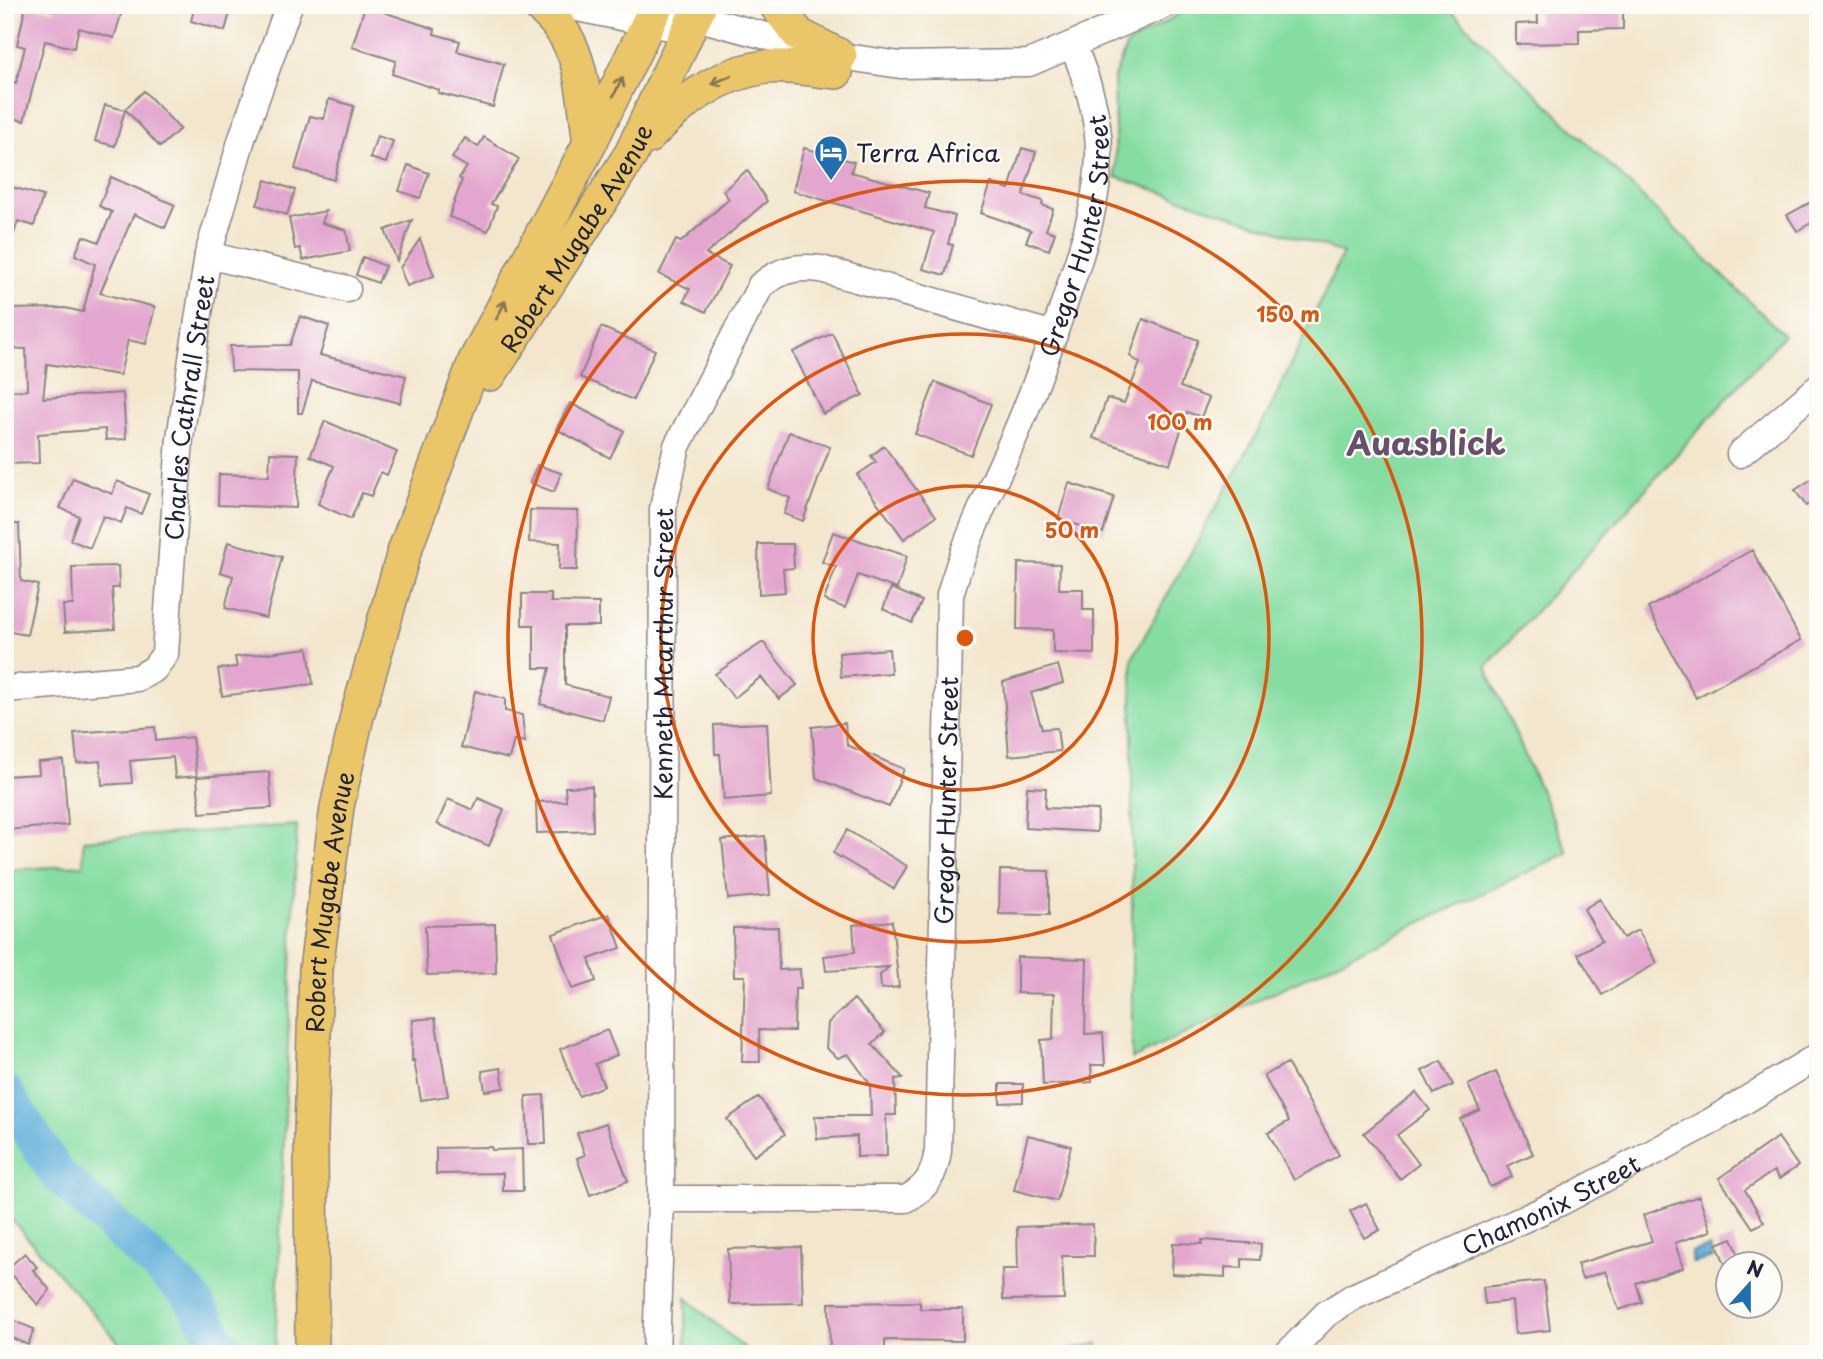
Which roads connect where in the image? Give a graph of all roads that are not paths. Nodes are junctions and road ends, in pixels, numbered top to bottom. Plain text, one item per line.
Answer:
1 (289, 5) edge
2 (538, 5) edge
3 (563, 5) edge
4 (776, 5) edge
5 (1164, 5) edge
6 (653, 10) edge
7 (695, 18) edge
8 (1073, 46) junction
9 (838, 64) junction
10 (590, 143) junction
11 (631, 154) junction
12 (208, 255) junction
13 (347, 289) dead end
14 (1054, 335) junction
15 (1818, 388) edge
16 (1740, 454) dead end
17 (436, 463) junction
18 (5, 689) edge
19 (1818, 1056) edge
20 (661, 1199) junction
21 (312, 1354) edge
22 (656, 1354) edge
23 (1287, 1354) edge

1 - 12 street, Charles Cathrall Street
2 - 10 main road
3 - 6 street
4 - 9 main road
5 - 8 street
6 - 7 street
10 -> 6 main road, Robert Mugabe Avenue
7 - 9 street
7 - 11 main road, Robert Mugabe Avenue
8 - 9 street
8 - 14 street, Gregor Hunter Street
9 -> 11 main road
17 -> 10 main road, Robert Mugabe Avenue
11 - 17 main road, Robert Mugabe Avenue
12 - 13 street
12 - 18 street, Charles Cathrall Street
14 - 20 street, Gregor Hunter Street
14 - 20 street, Kenneth Mcarthur Street
15 - 16 street
17 - 21 main road, Robert Mugabe Avenue
19 - 23 street, Chamonix Street
20 - 22 street, Kenneth Mcarthur Street

